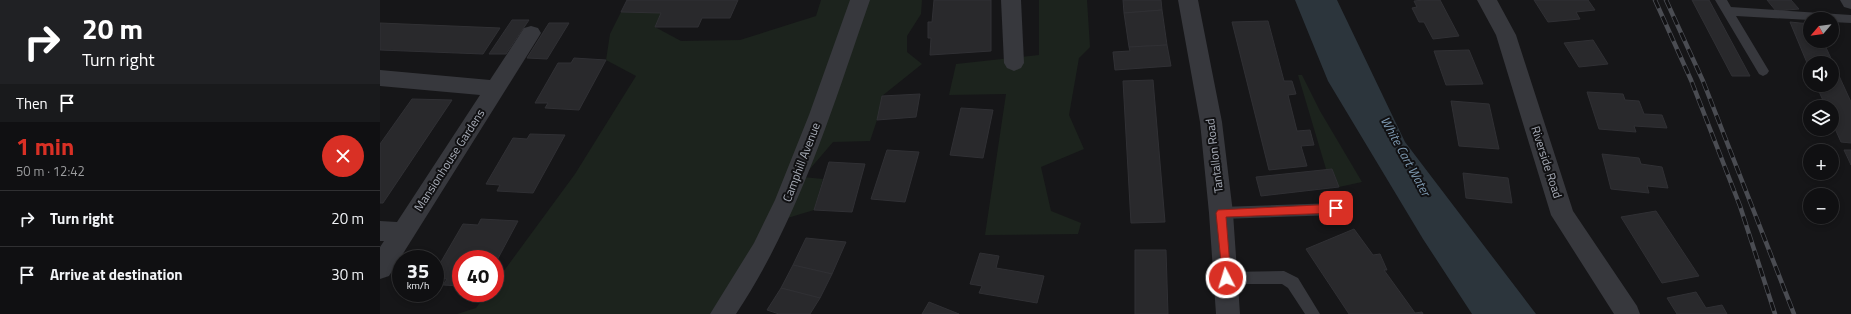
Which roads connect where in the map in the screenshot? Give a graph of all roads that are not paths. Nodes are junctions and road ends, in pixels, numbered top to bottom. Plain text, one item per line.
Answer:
1 (860, 0) edge
2 (1011, 0) edge
3 (1188, 0) edge
4 (1487, 0) edge
5 (1721, 0) edge
6 (1728, 11) junction
7 (1851, 19) edge
8 (531, 33) dead end
9 (1014, 63) dead end
10 (1763, 71) dead end
11 (380, 78) edge
12 (496, 88) junction
13 (1336, 208) dead end
14 (1221, 213) junction
15 (380, 231) edge
16 (403, 232) junction
17 (380, 268) edge
18 (1226, 278) junction
19 (722, 314) edge
20 (1228, 314) edge
21 (1313, 314) edge
22 (1628, 314) edge

1 - 19 street, Camphill Avenue
2 - 9 street
3 - 14 street, Tantallon Road
4 - 22 street, Riverside Road
5 - 6 lane
6 - 7 lane
6 - 10 lane
8 - 12 street, Mansionhouse Gardens
11 - 12 street
12 - 16 street, Mansionhouse Gardens
13 - 14 lane
14 - 18 street, Tantallon Road
15 - 16 street
16 - 17 street, Mansionhouse Gardens
18 - 20 street, Tantallon Road
18 - 21 lane

